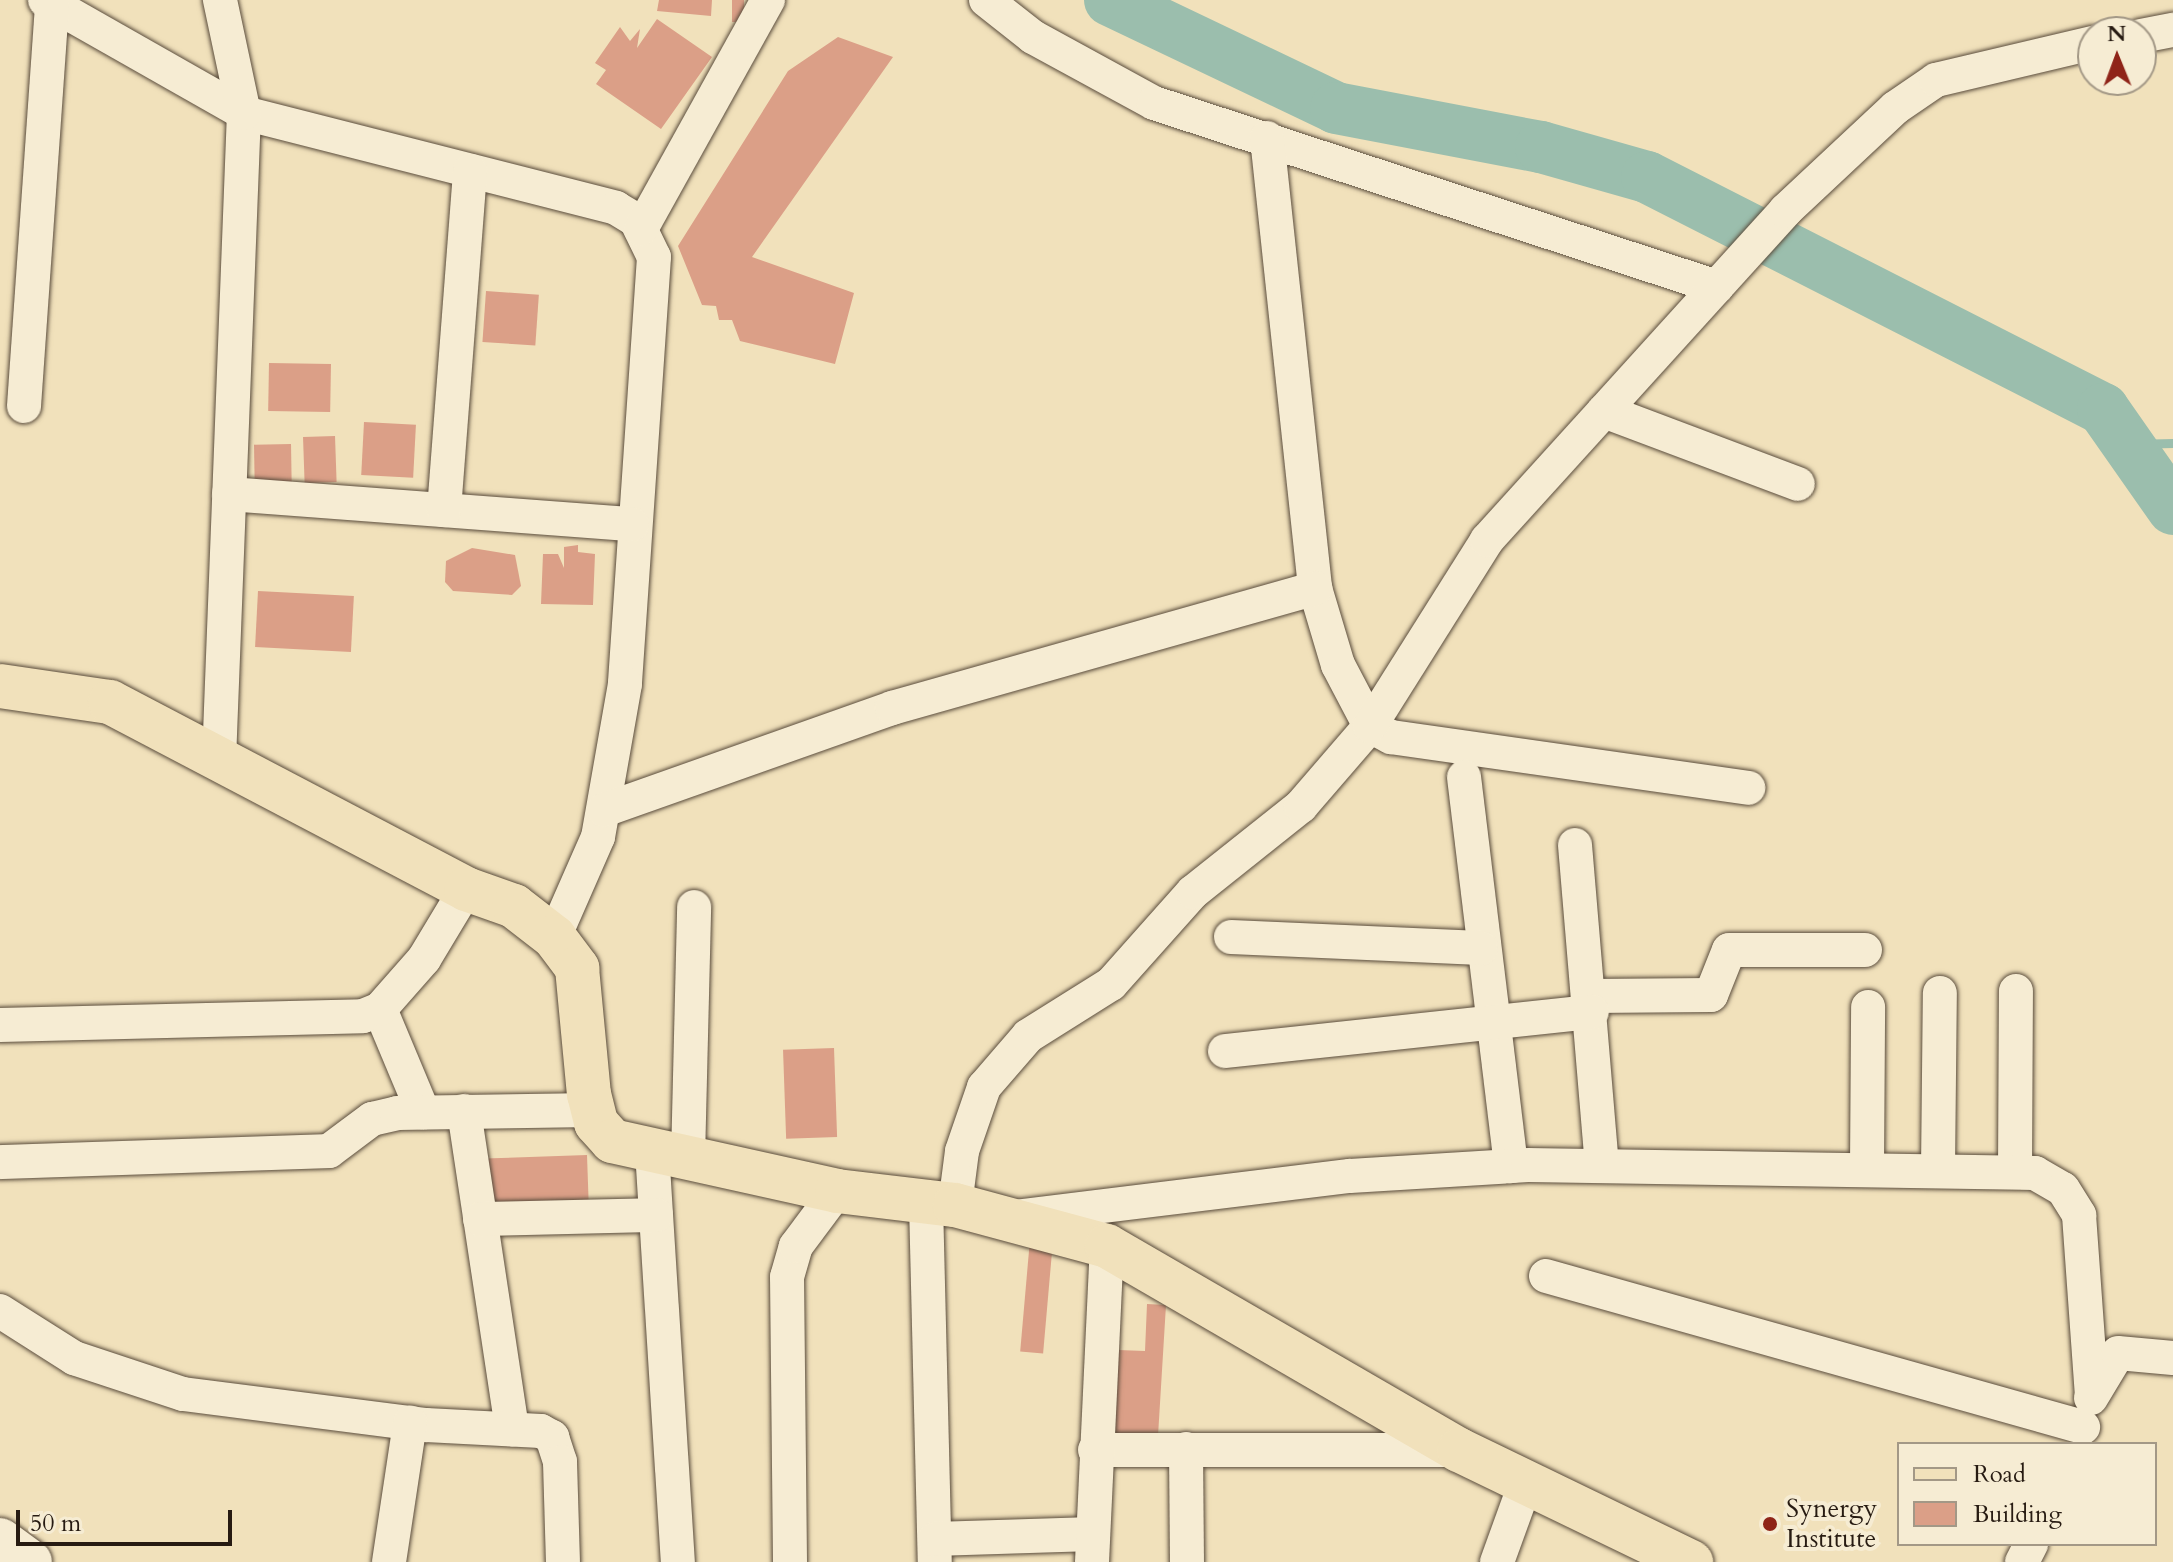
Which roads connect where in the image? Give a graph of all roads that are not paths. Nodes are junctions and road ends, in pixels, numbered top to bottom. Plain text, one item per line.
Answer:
1 (220, 0) edge
2 (768, 0) edge
3 (986, 0) edge
4 (48, 2) edge
5 (2077, 47) edge
6 (244, 113) junction
7 (1267, 138) junction
8 (470, 171) junction
9 (641, 229) junction
10 (1727, 276) junction
11 (24, 406) dead end
12 (1604, 411) junction
13 (1798, 484) dead end
14 (229, 494) junction
15 (444, 510) junction
16 (632, 524) junction
17 (1315, 588) junction
18 (0, 686) edge
19 (1370, 726) junction
20 (219, 760) junction
21 (1464, 777) dead end
22 (1748, 788) dead end
23 (604, 810) junction
24 (1575, 845) dead end
25 (466, 889) junction
26 (694, 907) dead end
27 (554, 937) junction
28 (1231, 937) dead end
29 (1481, 948) junction
30 (1865, 950) dead end
31 (2016, 991) dead end
32 (1940, 993) dead end
33 (1592, 1004) junction
34 (1868, 1007) dead end
35 (380, 1009) junction
36 (1493, 1022) junction
37 (0, 1025) edge
38 (1225, 1051) dead end
39 (593, 1110) junction
40 (464, 1111) junction
41 (423, 1112) junction
42 (670, 1155) junction
43 (0, 1162) edge
44 (1602, 1164) junction
45 (1511, 1166) junction
46 (1867, 1167) junction
47 (1938, 1170) junction
48 (2015, 1172) junction
49 (837, 1191) junction
50 (940, 1204) junction
51 (656, 1215) junction
52 (1006, 1218) junction
53 (480, 1219) junction
54 (1107, 1246) junction
55 (1546, 1276) dead end
56 (0, 1311) edge
57 (2173, 1358) edge
58 (2084, 1422) edge
59 (410, 1423) junction
60 (512, 1429) junction
61 (1186, 1449) junction
62 (1095, 1450) junction
63 (1459, 1450) junction
64 (1526, 1482) junction
65 (0, 1540) edge
66 (1092, 1548) edge
67 (935, 1551) edge
68 (30, 1562) edge
69 (389, 1562) edge
70 (563, 1562) edge
71 (678, 1562) edge
72 (790, 1562) edge
73 (1187, 1562) edge
74 (1497, 1562) edge
75 (1691, 1562) edge

1 - 6 street
2 - 9 street
3 - 7 street
4 - 6 street
4 - 11 street
5 - 10 street
6 - 8 street
6 - 14 street
7 - 10 street
7 - 17 street
8 - 9 street
8 - 15 street
9 - 16 street
10 - 12 street
12 - 13 street
12 - 19 street
14 - 15 street
14 - 20 street
15 - 16 street
16 - 23 street
17 - 19 street
17 - 23 street
18 - 20 main road
19 - 22 street
19 - 50 street
20 - 25 main road
21 - 29 street
23 - 27 street
24 - 33 street
25 - 27 main road
25 - 35 street
26 - 42 street
27 - 39 main road
28 - 29 street
29 - 36 street
30 - 33 street
31 - 48 street
32 - 47 street
33 - 36 street
33 - 44 street
34 - 46 street
35 - 37 street
35 - 41 street
36 - 38 street
36 - 45 street
39 - 40 street
39 - 42 main road
40 - 41 street
40 - 53 street
41 - 43 street
42 - 49 main road
42 - 51 street
44 - 45 street
44 - 46 street
45 - 52 street
46 - 47 street
47 - 48 street
48 - 58 street
49 - 50 main road
49 - 72 street
50 - 52 main road
50 - 67 street
51 - 53 street
51 - 71 street
52 - 54 main road
53 - 60 street
54 - 62 street
54 - 63 main road
55 - 58 street
56 - 59 street
57 - 58 street
59 - 60 street
59 - 69 street
60 - 70 street
61 - 62 street
61 - 63 street
61 - 73 street
62 - 66 street
63 - 64 main road
64 - 74 street
64 - 75 main road
65 - 68 street
66 - 67 street

